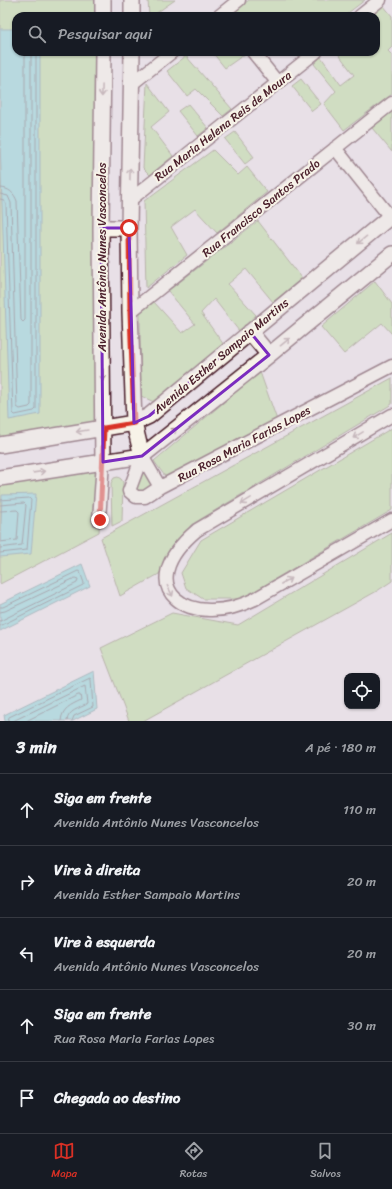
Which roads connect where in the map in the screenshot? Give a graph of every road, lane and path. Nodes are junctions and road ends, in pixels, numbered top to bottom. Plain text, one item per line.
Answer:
1 (103, 0) edge
2 (132, 0) edge
3 (239, 0) edge
4 (380, 0) edge
5 (103, 12) edge
6 (132, 12) edge
7 (225, 12) edge
8 (365, 12) edge
9 (103, 56) edge
10 (132, 56) edge
11 (167, 56) edge
12 (256, 56) edge
13 (311, 56) edge
14 (133, 83) junction
15 (278, 83) junction
16 (392, 103) edge
17 (335, 148) junction
18 (130, 200) junction
19 (391, 216) edge
20 (101, 228) junction
21 (129, 228) junction
22 (392, 254) edge
23 (130, 312) junction
24 (250, 332) junction
25 (269, 355) junction
26 (392, 366) edge
27 (392, 415) edge
28 (134, 423) junction
29 (104, 428) junction
30 (0, 445) edge
31 (142, 456) junction
32 (103, 462) junction
33 (0, 478) edge
34 (160, 487) junction
35 (100, 520) dead end
36 (392, 520) edge

1 - 5 street
2 - 6 street
3 - 7 street
4 - 8 street
9 -> 20 street, Avenida Antônio Nunes Vasconcelos
10 - 14 street
11 - 14 street
12 - 15 street
13 - 15 street, Rua Maria Helena Reis de Moura
18 -> 14 street
15 - 18 street, Rua Maria Helena Reis de Moura
16 - 17 street, Rua Francisco Santos Prado
17 - 19 street
17 - 23 street, Rua Francisco Santos Prado
18 - 21 street
19 -> 24 street, Avenida Esther Sampaio Martins
20 - 21 street
20 -> 29 street, Avenida Antônio Nunes Vasconcelos
21 - 23 street
25 -> 22 street
23 - 28 street
24 - 25 street
24 - 28 street, Avenida Esther Sampaio Martins
31 -> 25 street
26 - 34 street, Rua Rosa Maria Farias Lopes
27 -> 36 street
28 - 29 street, Avenida Esther Sampaio Martins
28 - 31 street
29 -> 30 street, Avenida Esther Sampaio Martins
29 - 32 street, Avenida Antônio Nunes Vasconcelos
31 - 32 street
31 - 34 street
31 - 34 street, Rua Rosa Maria Farias Lopes
33 -> 32 street
32 - 35 street

